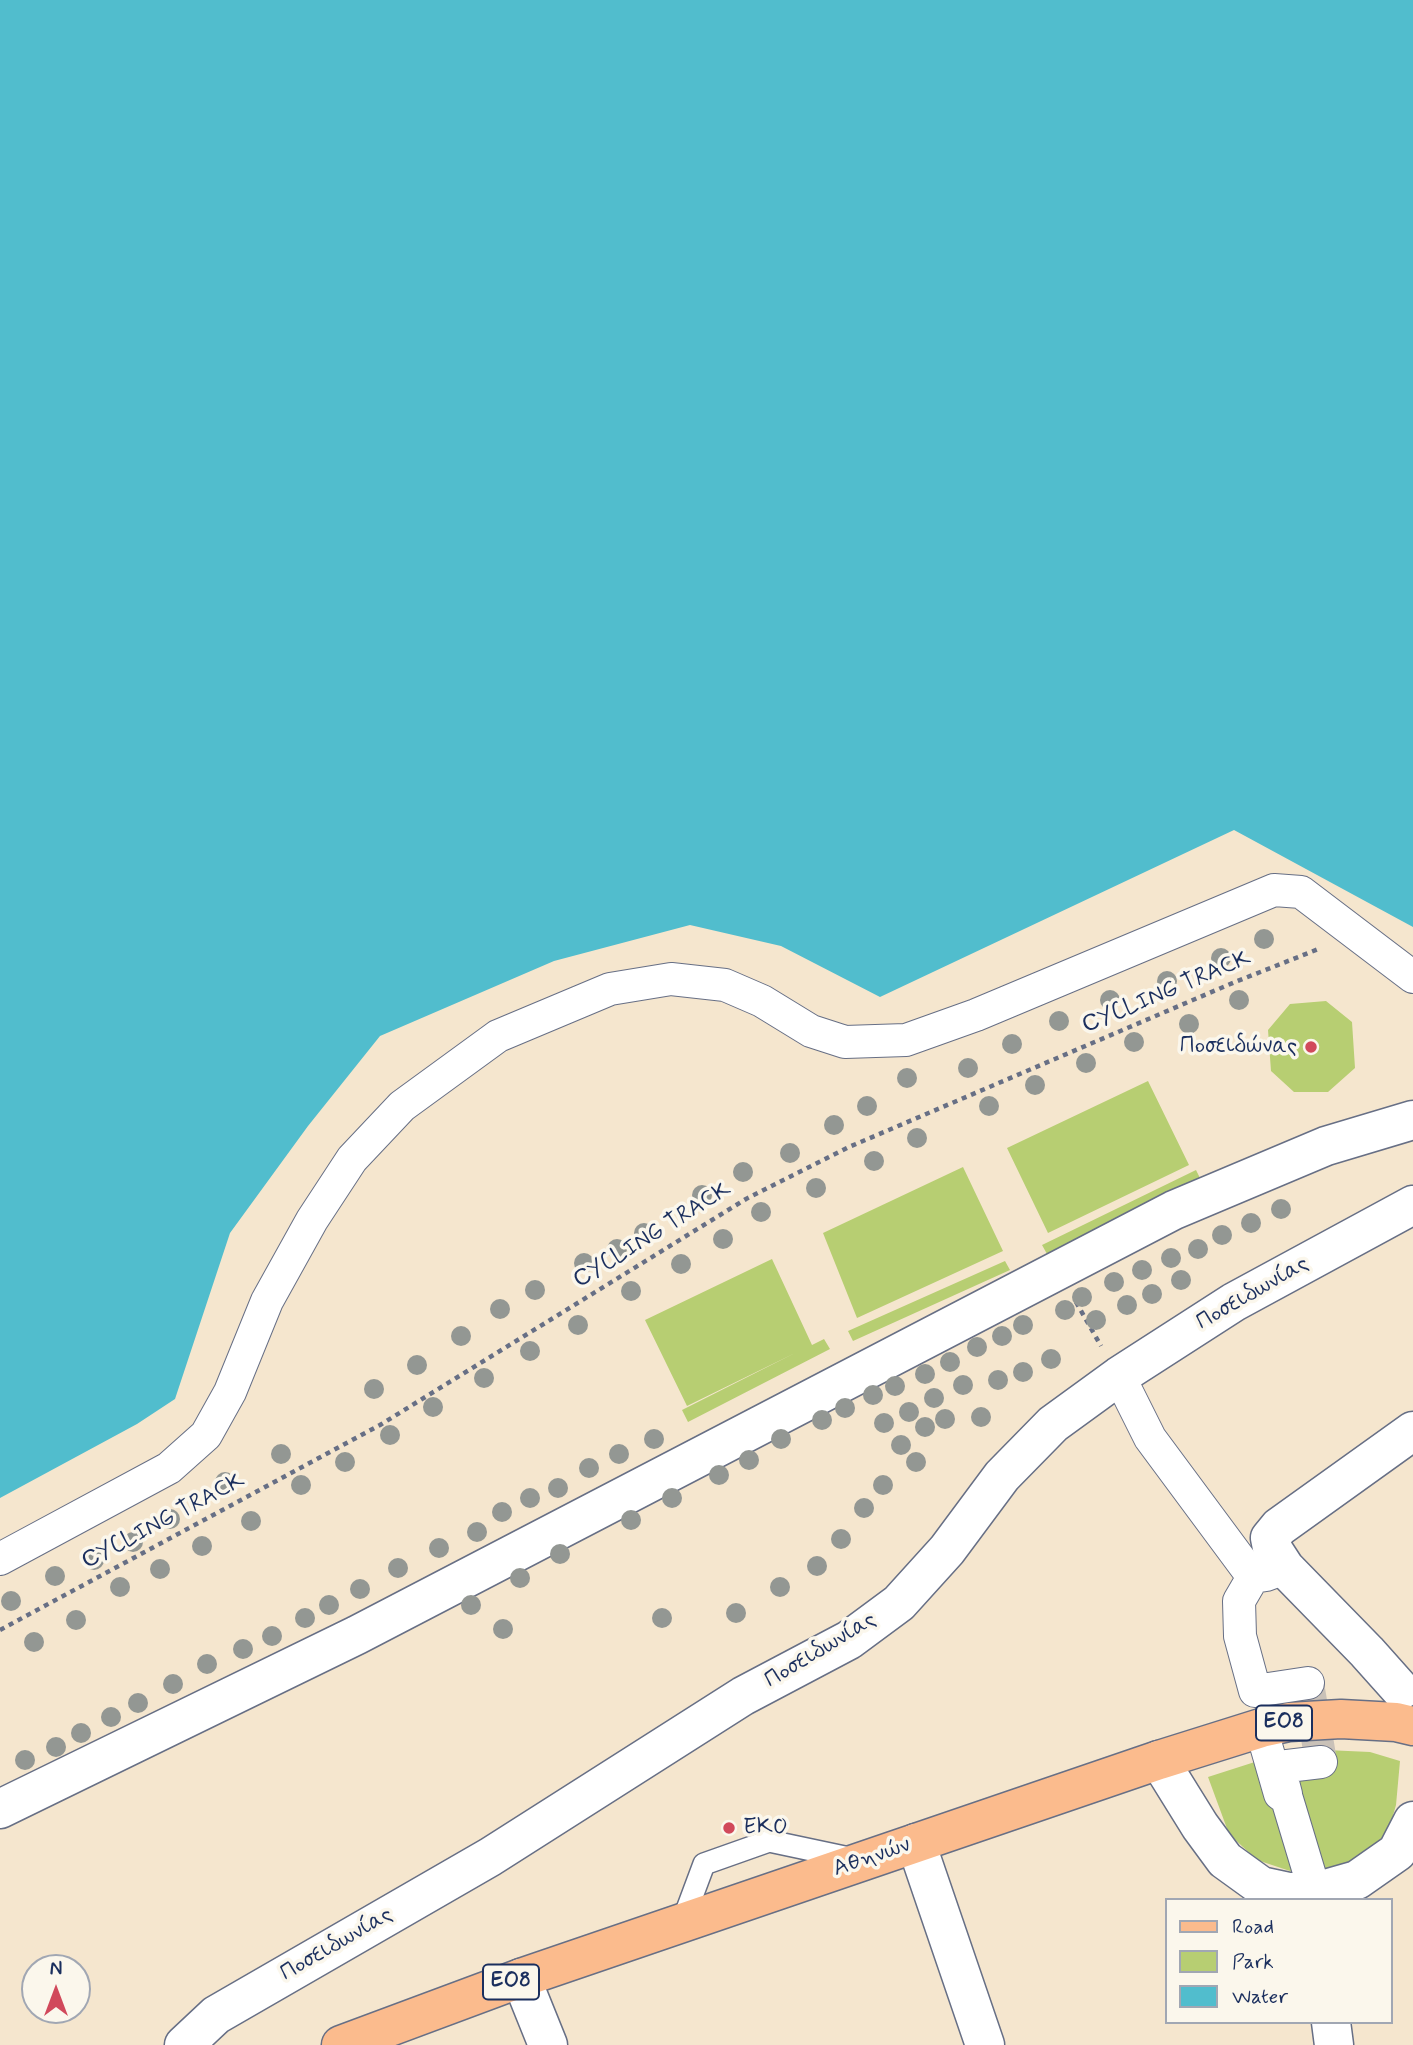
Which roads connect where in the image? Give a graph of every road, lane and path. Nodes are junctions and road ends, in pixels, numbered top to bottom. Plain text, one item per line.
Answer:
1 (1354, 933) junction
2 (1413, 977) edge
3 (1413, 1120) edge
4 (1413, 1205) edge
5 (1058, 1272) junction
6 (1119, 1376) junction
7 (1413, 1431) edge
8 (0, 1559) edge
9 (1269, 1572) junction
10 (0, 1630) edge
11 (1308, 1683) dead end
12 (1406, 1706) edge
13 (1261, 1728) junction
14 (1159, 1760) junction
15 (1321, 1762) dead end
16 (1287, 1799) junction
17 (0, 1809) edge
18 (1413, 1821) edge
19 (916, 1843) junction
20 (1316, 1896) edge
21 (521, 1978) junction
22 (1331, 2024) edge
23 (184, 2045) edge
24 (341, 2045) edge
25 (548, 2045) edge
26 (985, 2045) edge
27 (1334, 2045) edge

1 - 2 street
1 - 8 street
1 - 10 path, СYCLING TRACK
3 - 5 street
4 - 6 street, Ποσειδωνίας
5 - 6 path
5 - 17 street
6 - 9 street
6 - 23 street, Ποσειδωνίας
7 - 9 street
9 - 11 street
9 - 12 street
12 - 13 main road, Αθηνών / ΕΟ8
13 - 14 main road, Αθηνών / ΕΟ8
13 - 16 street
14 - 19 main road, Αθηνών / ΕΟ8
14 - 20 street
15 - 16 street
16 - 20 street
18 - 20 street
19 - 21 main road, Αθηνών / ΕΟ8
19 - 26 street
21 - 24 main road, Αθηνών / ΕΟ8
21 - 25 street
22 - 27 street

